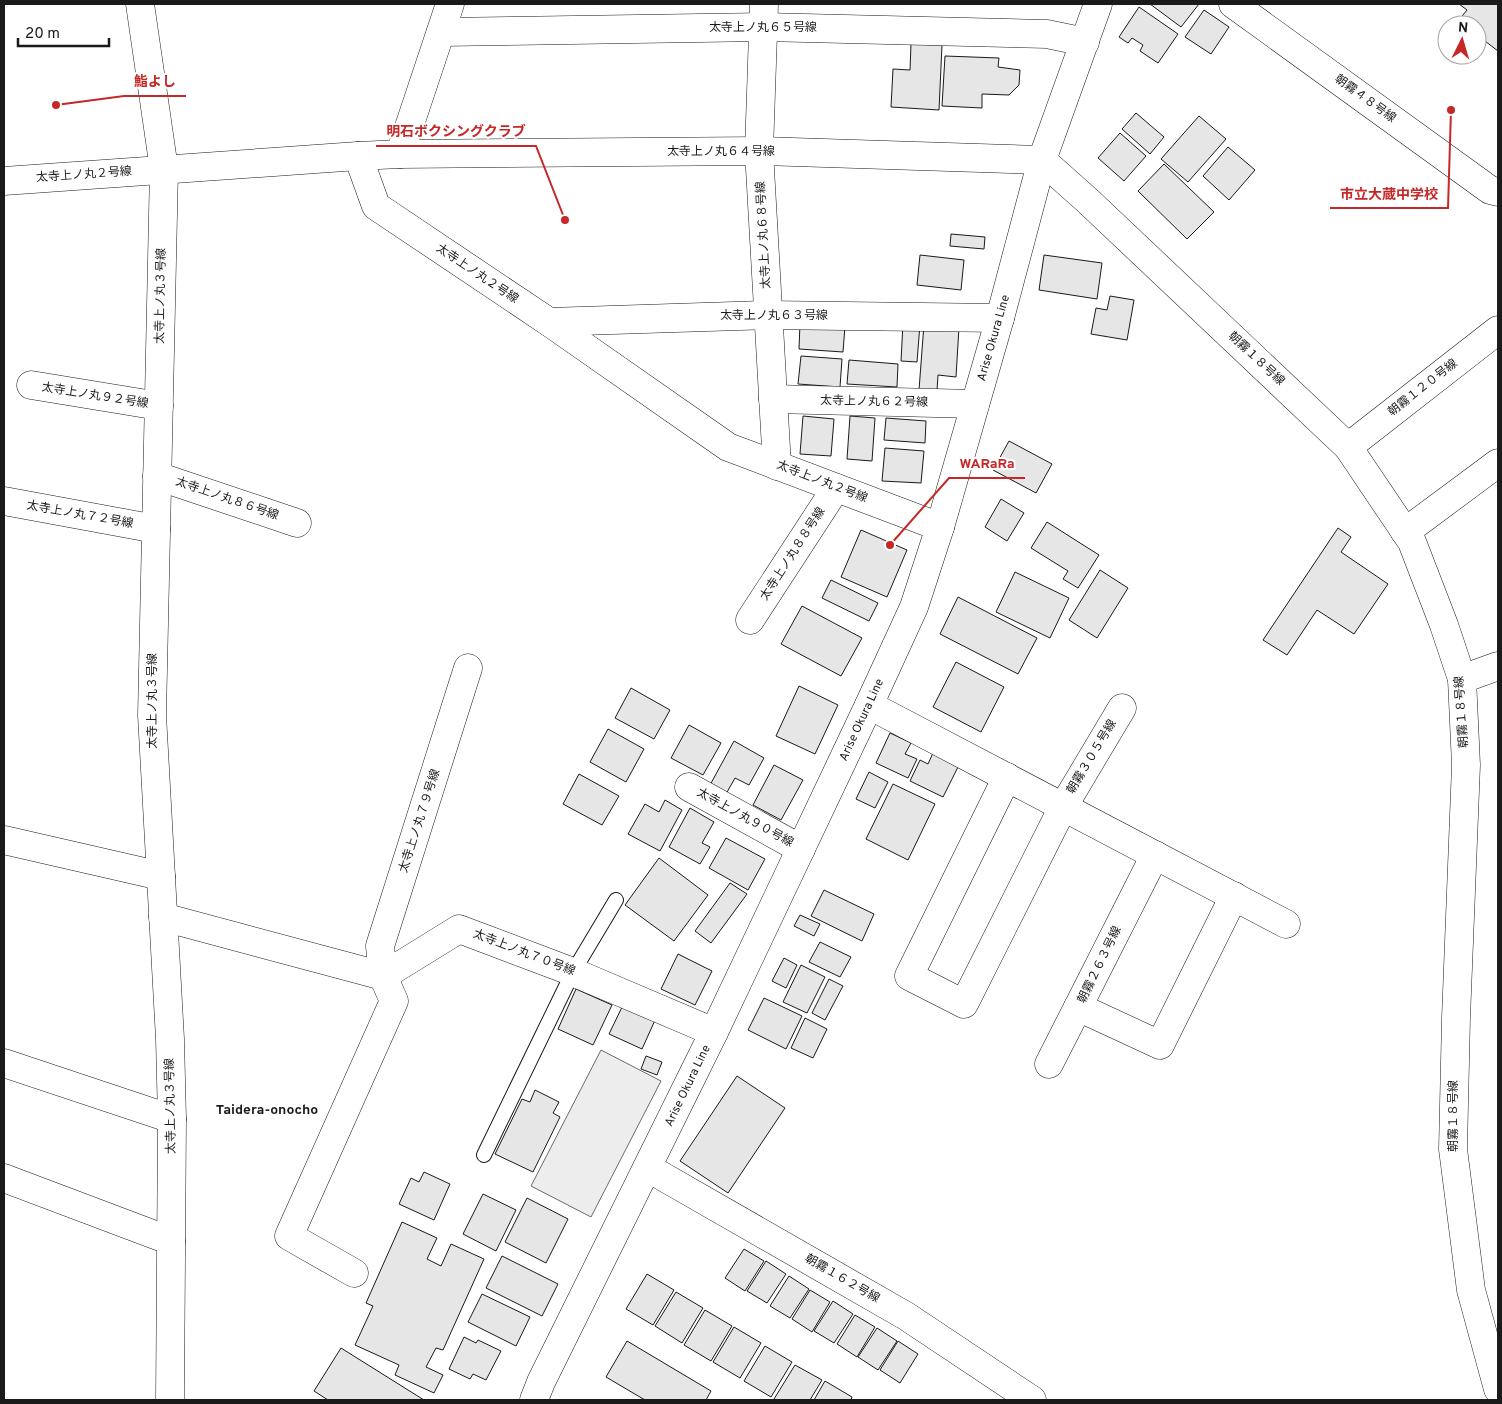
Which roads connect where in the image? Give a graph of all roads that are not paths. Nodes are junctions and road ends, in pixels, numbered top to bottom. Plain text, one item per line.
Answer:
1 (140, 4) edge
2 (450, 4) edge
3 (1098, 4) edge
4 (1233, 4) edge
5 (764, 15) edge
6 (440, 32) junction
7 (1085, 42) junction
8 (759, 151) junction
9 (400, 154) junction
10 (358, 156) junction
11 (1042, 160) junction
12 (164, 169) junction
13 (4, 181) edge
14 (1498, 192) edge
15 (768, 315) junction
16 (1000, 318) junction
17 (549, 322) junction
18 (1498, 330) edge
19 (30, 386) dead end
20 (773, 399) junction
21 (975, 404) junction
22 (159, 406) junction
23 (1348, 447) junction
24 (1498, 463) edge
25 (777, 466) junction
26 (157, 476) junction
27 (836, 488) junction
28 (4, 501) edge
29 (297, 523) dead end
30 (940, 527) junction
31 (156, 529) junction
32 (1405, 532) junction
33 (750, 620) dead end
34 (1498, 666) edge
35 (468, 668) dead end
36 (1462, 679) junction
37 (869, 705) junction
38 (1122, 708) dead end
39 (1007, 777) junction
40 (689, 787) dead end
41 (1063, 807) junction
42 (4, 840) edge
43 (801, 849) junction
44 (1155, 855) junction
45 (161, 876) junction
46 (1234, 896) junction
47 (616, 900) dead end
48 (163, 917) junction
49 (1286, 924) dead end
50 (573, 972) junction
51 (383, 976) junction
52 (1078, 1007) junction
53 (714, 1032) junction
54 (4, 1063) edge
55 (1049, 1064) dead end
56 (172, 1119) junction
57 (484, 1155) dead end
58 (648, 1168) junction
59 (4, 1178) edge
60 (172, 1241) junction
61 (354, 1273) dead end
62 (1498, 1390) edge
63 (170, 1400) edge
64 (534, 1400) edge
65 (1032, 1400) edge

1 - 12 street, 太寺上ノ丸３号線
2 - 6 street
3 - 7 street, Arise Okura Line
4 - 14 street, 朝霧４８号線
5 - 6 street, 太寺上ノ丸６５号線
5 - 7 street, 太寺上ノ丸６５号線
5 - 8 street, 太寺上ノ丸６８号線
6 - 9 street
7 - 11 street, Arise Okura Line
8 - 9 street, 太寺上ノ丸６４号線
8 - 11 street, 太寺上ノ丸６４号線
8 - 15 street, 太寺上ノ丸６８号線
9 - 10 street, 太寺上ノ丸６４号線
10 - 12 street, 太寺上ノ丸２号線
10 - 17 street, 太寺上ノ丸２号線
11 - 16 street, Arise Okura Line
11 - 23 street, 朝霧１８号線
12 - 13 street, 太寺上ノ丸２号線
12 - 22 street, 太寺上ノ丸３号線
15 - 16 street, 太寺上ノ丸６３号線
15 - 17 street, 太寺上ノ丸６３号線
15 - 20 street, 太寺上ノ丸６８号線
16 - 21 street, Arise Okura Line
17 - 25 street, 太寺上ノ丸２号線
18 - 23 street, 朝霧１２０号線
19 - 22 street, 太寺上ノ丸９２号線
20 - 21 street, 太寺上ノ丸６２号線
20 - 25 street, 太寺上ノ丸６８号線
21 - 30 street, Arise Okura Line
22 - 26 street, 太寺上ノ丸３号線
23 - 32 street, 朝霧１８号線
24 - 32 street
25 - 27 street, 太寺上ノ丸２号線
26 - 29 street, 太寺上ノ丸８６号線
26 - 31 street, 太寺上ノ丸３号線
27 - 30 street, 太寺上ノ丸２号線
27 - 33 street, 太寺上ノ丸８８号線
28 - 31 street, 太寺上ノ丸７２号線
30 - 37 street, Arise Okura Line
31 - 45 street, 太寺上ノ丸３号線
32 - 36 street, 朝霧１８号線
34 - 36 street
35 - 51 street, 太寺上ノ丸７９号線
36 - 62 street, 朝霧１８号線
37 - 39 street
37 - 43 street, Arise Okura Line
38 - 41 street, 朝霧３０５号線
39 - 41 street
39 - 41 street, 朝霧３０５号線
40 - 43 street, 太寺上ノ丸９０号線
41 - 44 street
42 - 45 street
43 - 53 street, Arise Okura Line
44 - 46 street
44 - 52 street, 朝霧２６３号線
45 - 48 street, 太寺上ノ丸３号線
46 - 49 street
46 - 52 street, 朝霧２６３号線
47 - 50 lane
48 - 51 street
48 - 56 street, 太寺上ノ丸３号線
50 - 51 street, 太寺上ノ丸７０号線
50 - 53 street, 太寺上ノ丸７０号線
50 - 57 lane
51 - 61 street, 太寺上ノ丸７９号線
52 - 55 street
53 - 58 street, Arise Okura Line
54 - 56 street
56 - 60 street, 太寺上ノ丸３号線
58 - 64 street, Arise Okura Line
58 - 65 street, 朝霧１６２号線
59 - 60 street
60 - 63 street, 太寺上ノ丸３号線

